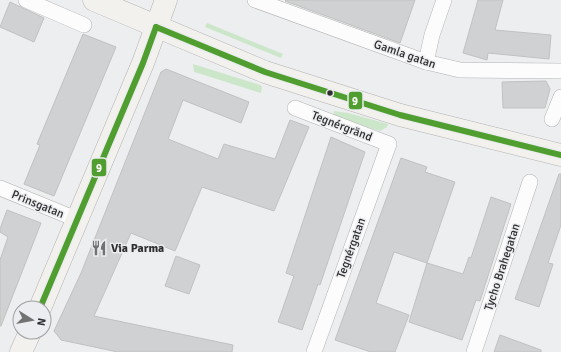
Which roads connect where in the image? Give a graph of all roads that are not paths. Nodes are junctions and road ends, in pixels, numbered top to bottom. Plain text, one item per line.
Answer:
1 (26, 0) edge
2 (94, 0) edge
3 (166, 0) edge
4 (255, 0) edge
5 (444, 0) edge
6 (84, 25) dead end
7 (156, 27) junction
8 (426, 62) junction
9 (561, 72) edge
10 (561, 97) edge
11 (295, 108) dead end
12 (552, 118) dead end
13 (389, 144) joint
14 (561, 155) edge
15 (530, 182) dead end
16 (0, 188) edge
17 (76, 219) junction
18 (43, 300) edge
19 (26, 340) edge
20 (21, 352) edge
21 (314, 352) edge
22 (474, 352) edge

1 - 6 street
2 - 7 main road
3 - 7 main road
4 - 8 street, Gamla gatan
5 - 8 street
7 - 14 main road
7 - 17 main road
8 - 9 street, Gamla gatan
10 - 12 street
11 - 13 street, Tegnérgränd
13 - 21 street, Tegnérgatan
15 - 22 street, Tycho Brahegatan
16 - 17 street, Prinsgatan
17 - 18 main road
19 - 20 main road

